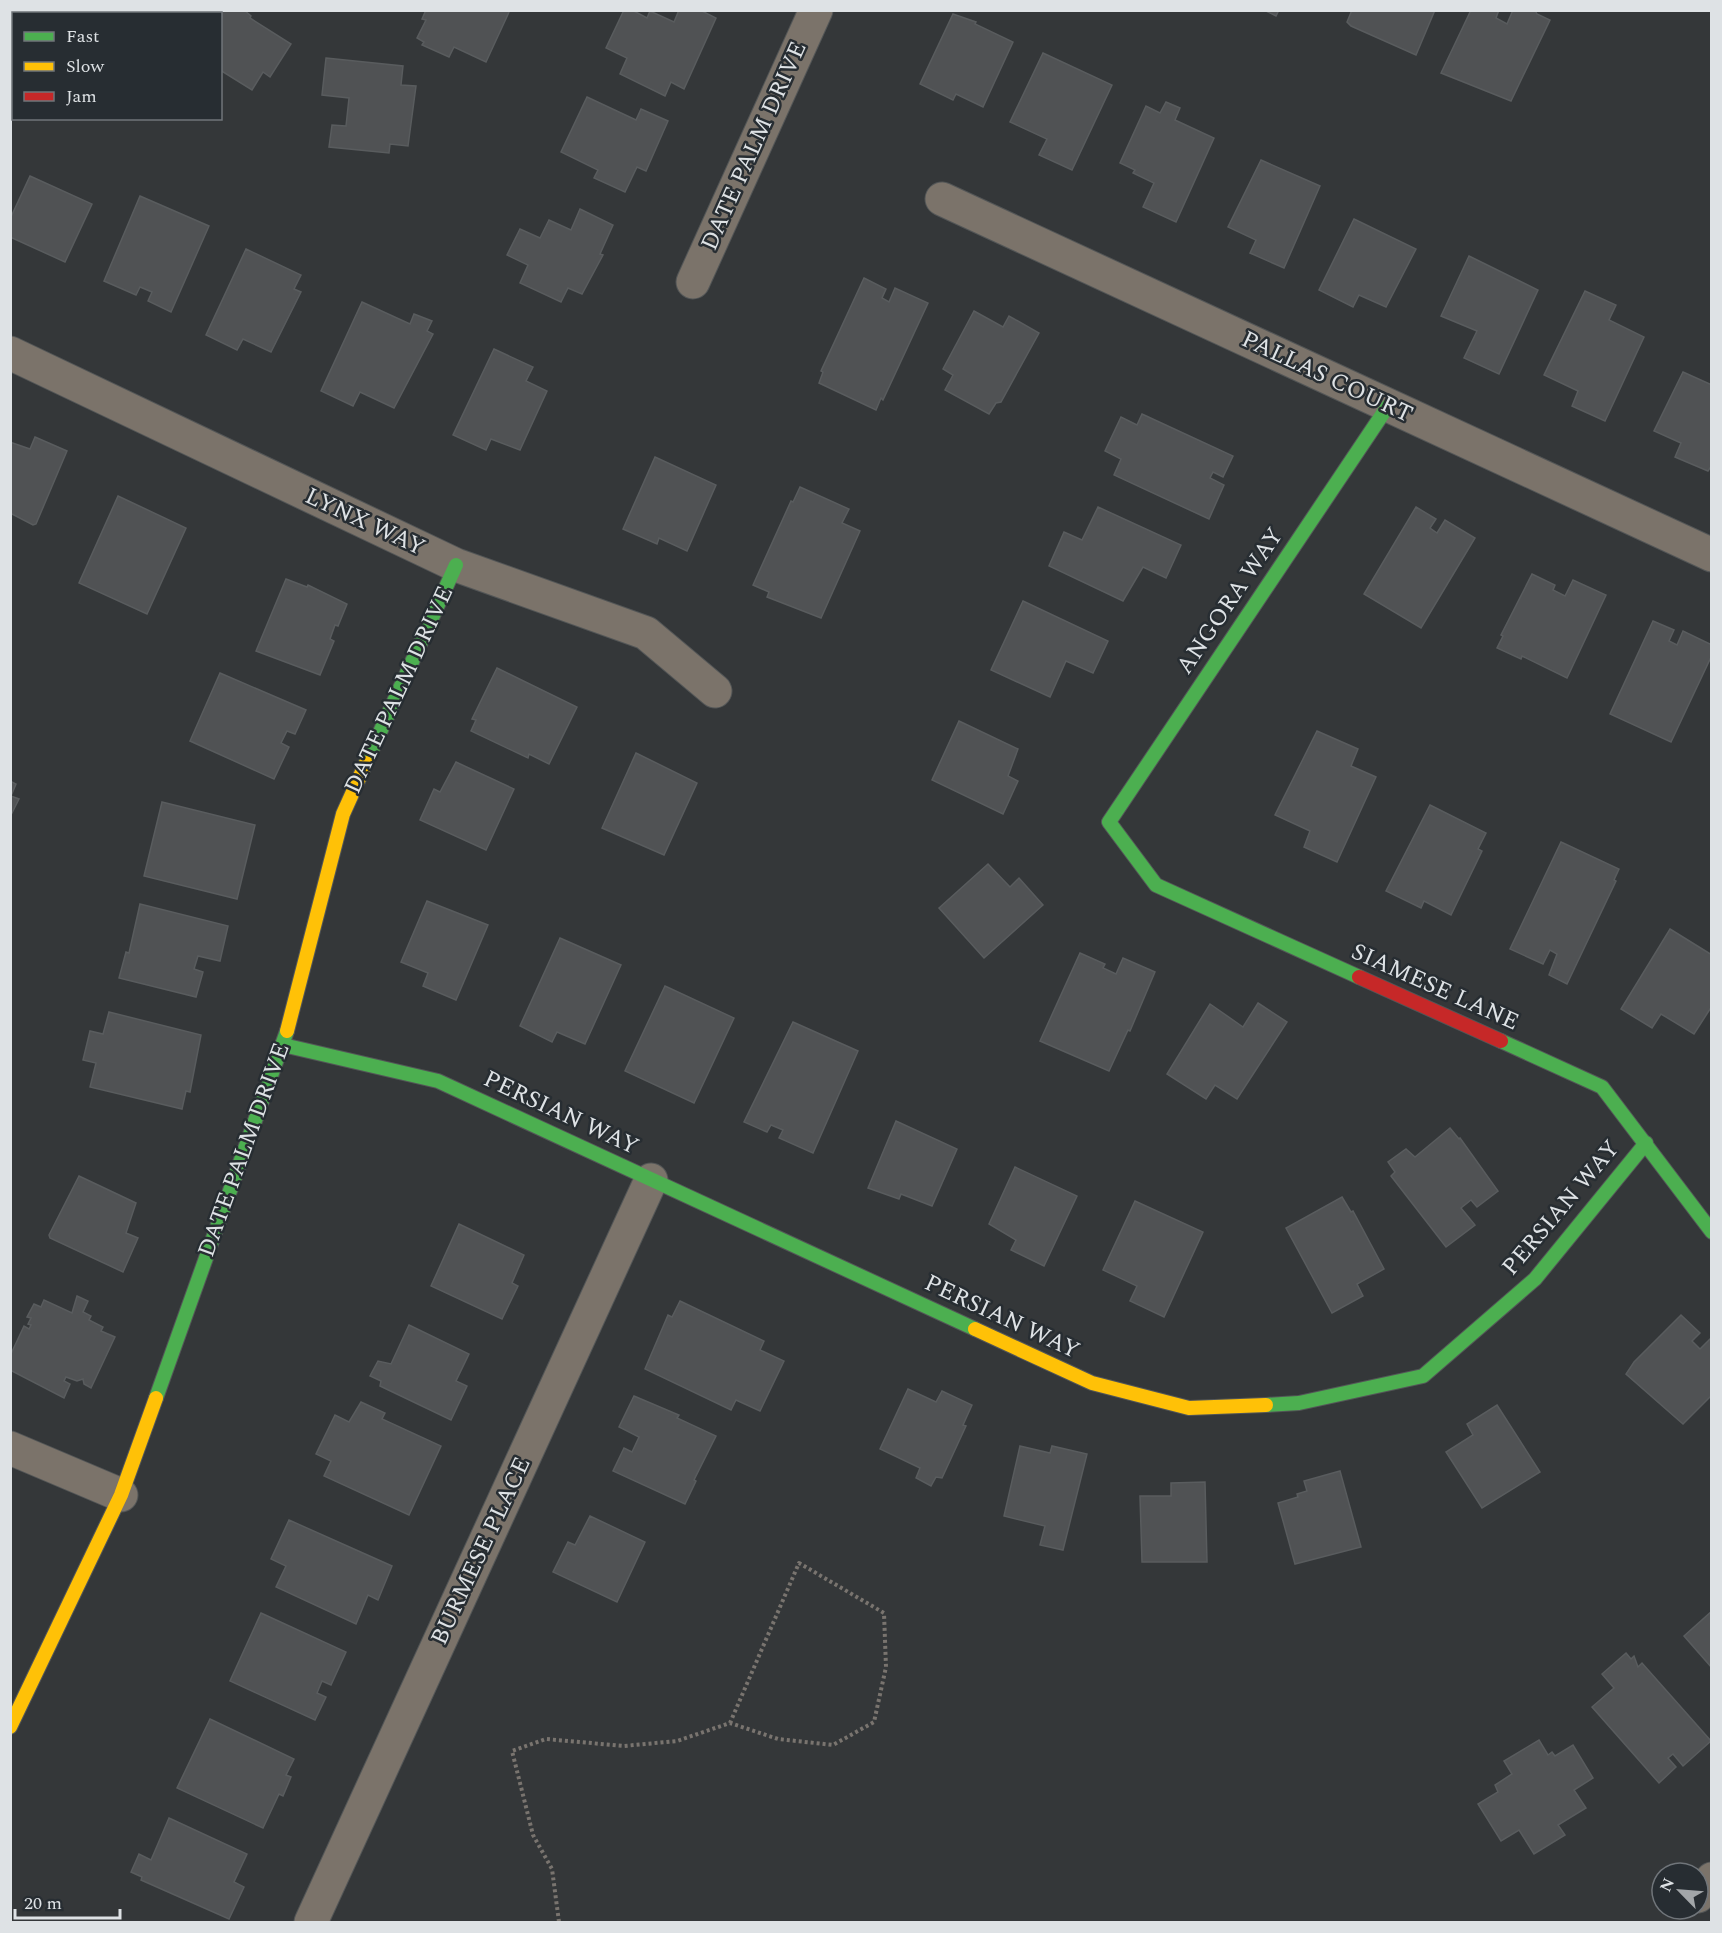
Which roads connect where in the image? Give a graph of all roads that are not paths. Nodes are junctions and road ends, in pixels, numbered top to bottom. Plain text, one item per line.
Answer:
1 (816, 10) edge
2 (942, 199) dead end
3 (693, 282) dead end
4 (10, 353) edge
5 (1388, 405) junction
6 (1712, 555) edge
7 (456, 565) junction
8 (715, 691) dead end
9 (1109, 822) joint
10 (283, 1045) junction
11 (1646, 1143) junction
12 (651, 1179) junction
13 (1712, 1232) edge
14 (10, 1448) edge
15 (121, 1495) junction
16 (10, 1727) edge
17 (311, 1923) edge

1 - 3 street, DATE PALM DRIVE
2 - 5 street, PALLAS COURT
4 - 7 street, LYNX WAY
5 - 6 street, PALLAS COURT
5 - 9 street, ANGORA WAY
7 - 8 street, LYNX WAY
7 - 10 street, DATE PALM DRIVE
9 - 11 street, SIAMESE LANE
10 - 12 street, PERSIAN WAY
10 - 15 street, DATE PALM DRIVE
11 - 12 street, PERSIAN WAY
11 - 13 street, SIAMESE LANE
12 - 17 street, BURMESE PLACE
14 - 15 street
15 - 16 street, DATE PALM DRIVE

